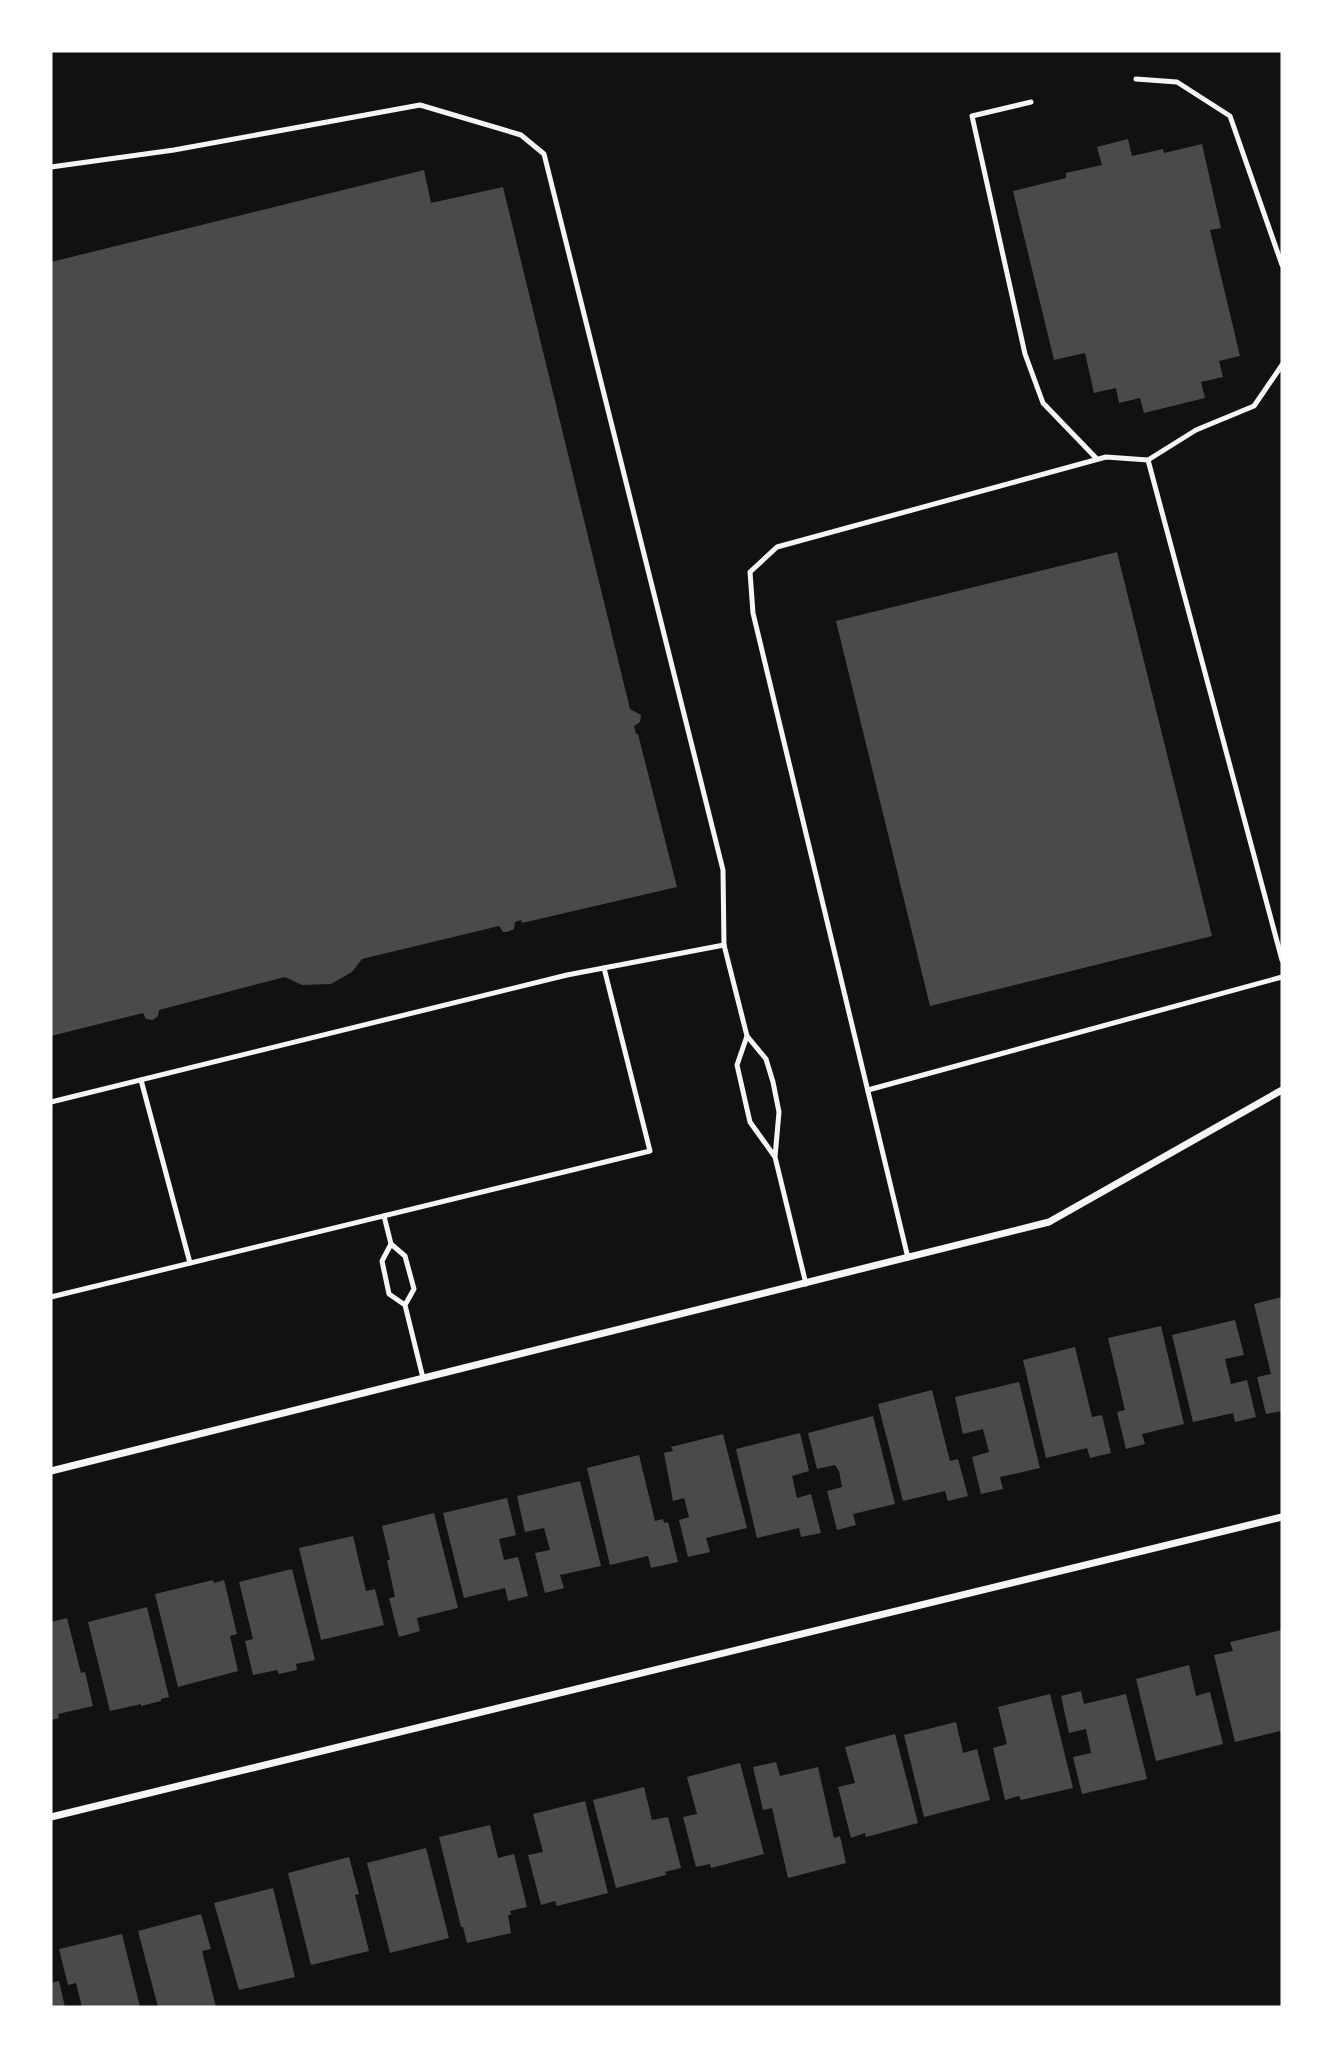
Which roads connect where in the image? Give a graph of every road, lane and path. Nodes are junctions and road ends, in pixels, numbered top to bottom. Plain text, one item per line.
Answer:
1 (1136, 79) dead end
2 (1031, 102) dead end
3 (51, 167) edge
4 (1282, 265) edge
5 (1282, 365) edge
6 (1097, 459) junction
7 (1149, 460) junction
8 (724, 945) junction
9 (1282, 960) edge
10 (604, 968) junction
11 (1282, 976) edge
12 (747, 1036) junction
13 (141, 1080) junction
14 (868, 1090) junction
15 (1282, 1090) edge
16 (51, 1102) edge
17 (775, 1157) junction
18 (384, 1216) junction
19 (391, 1244) junction
20 (908, 1258) junction
21 (190, 1263) junction
22 (806, 1284) junction
23 (51, 1297) edge
24 (405, 1305) junction
25 (423, 1378) junction
26 (51, 1471) edge
27 (1282, 1517) edge
28 (51, 1817) edge

1 - 4 lane
2 - 6 lane
3 - 8 lane
5 - 7 lane
6 - 7 lane
6 - 14 lane
7 - 9 lane
8 - 10 lane
8 - 12 lane
10 - 13 lane
10 - 18 lane
11 - 14 lane
12 - 17 lane
12 - 17 lane
13 - 16 lane
13 - 21 lane
14 - 20 lane
15 - 20 street
17 - 22 lane
18 - 19 lane
18 - 21 lane
19 - 24 lane
19 - 24 lane
20 - 22 street
21 - 23 lane
22 - 25 street
24 - 25 lane
25 - 26 street
27 - 28 street

